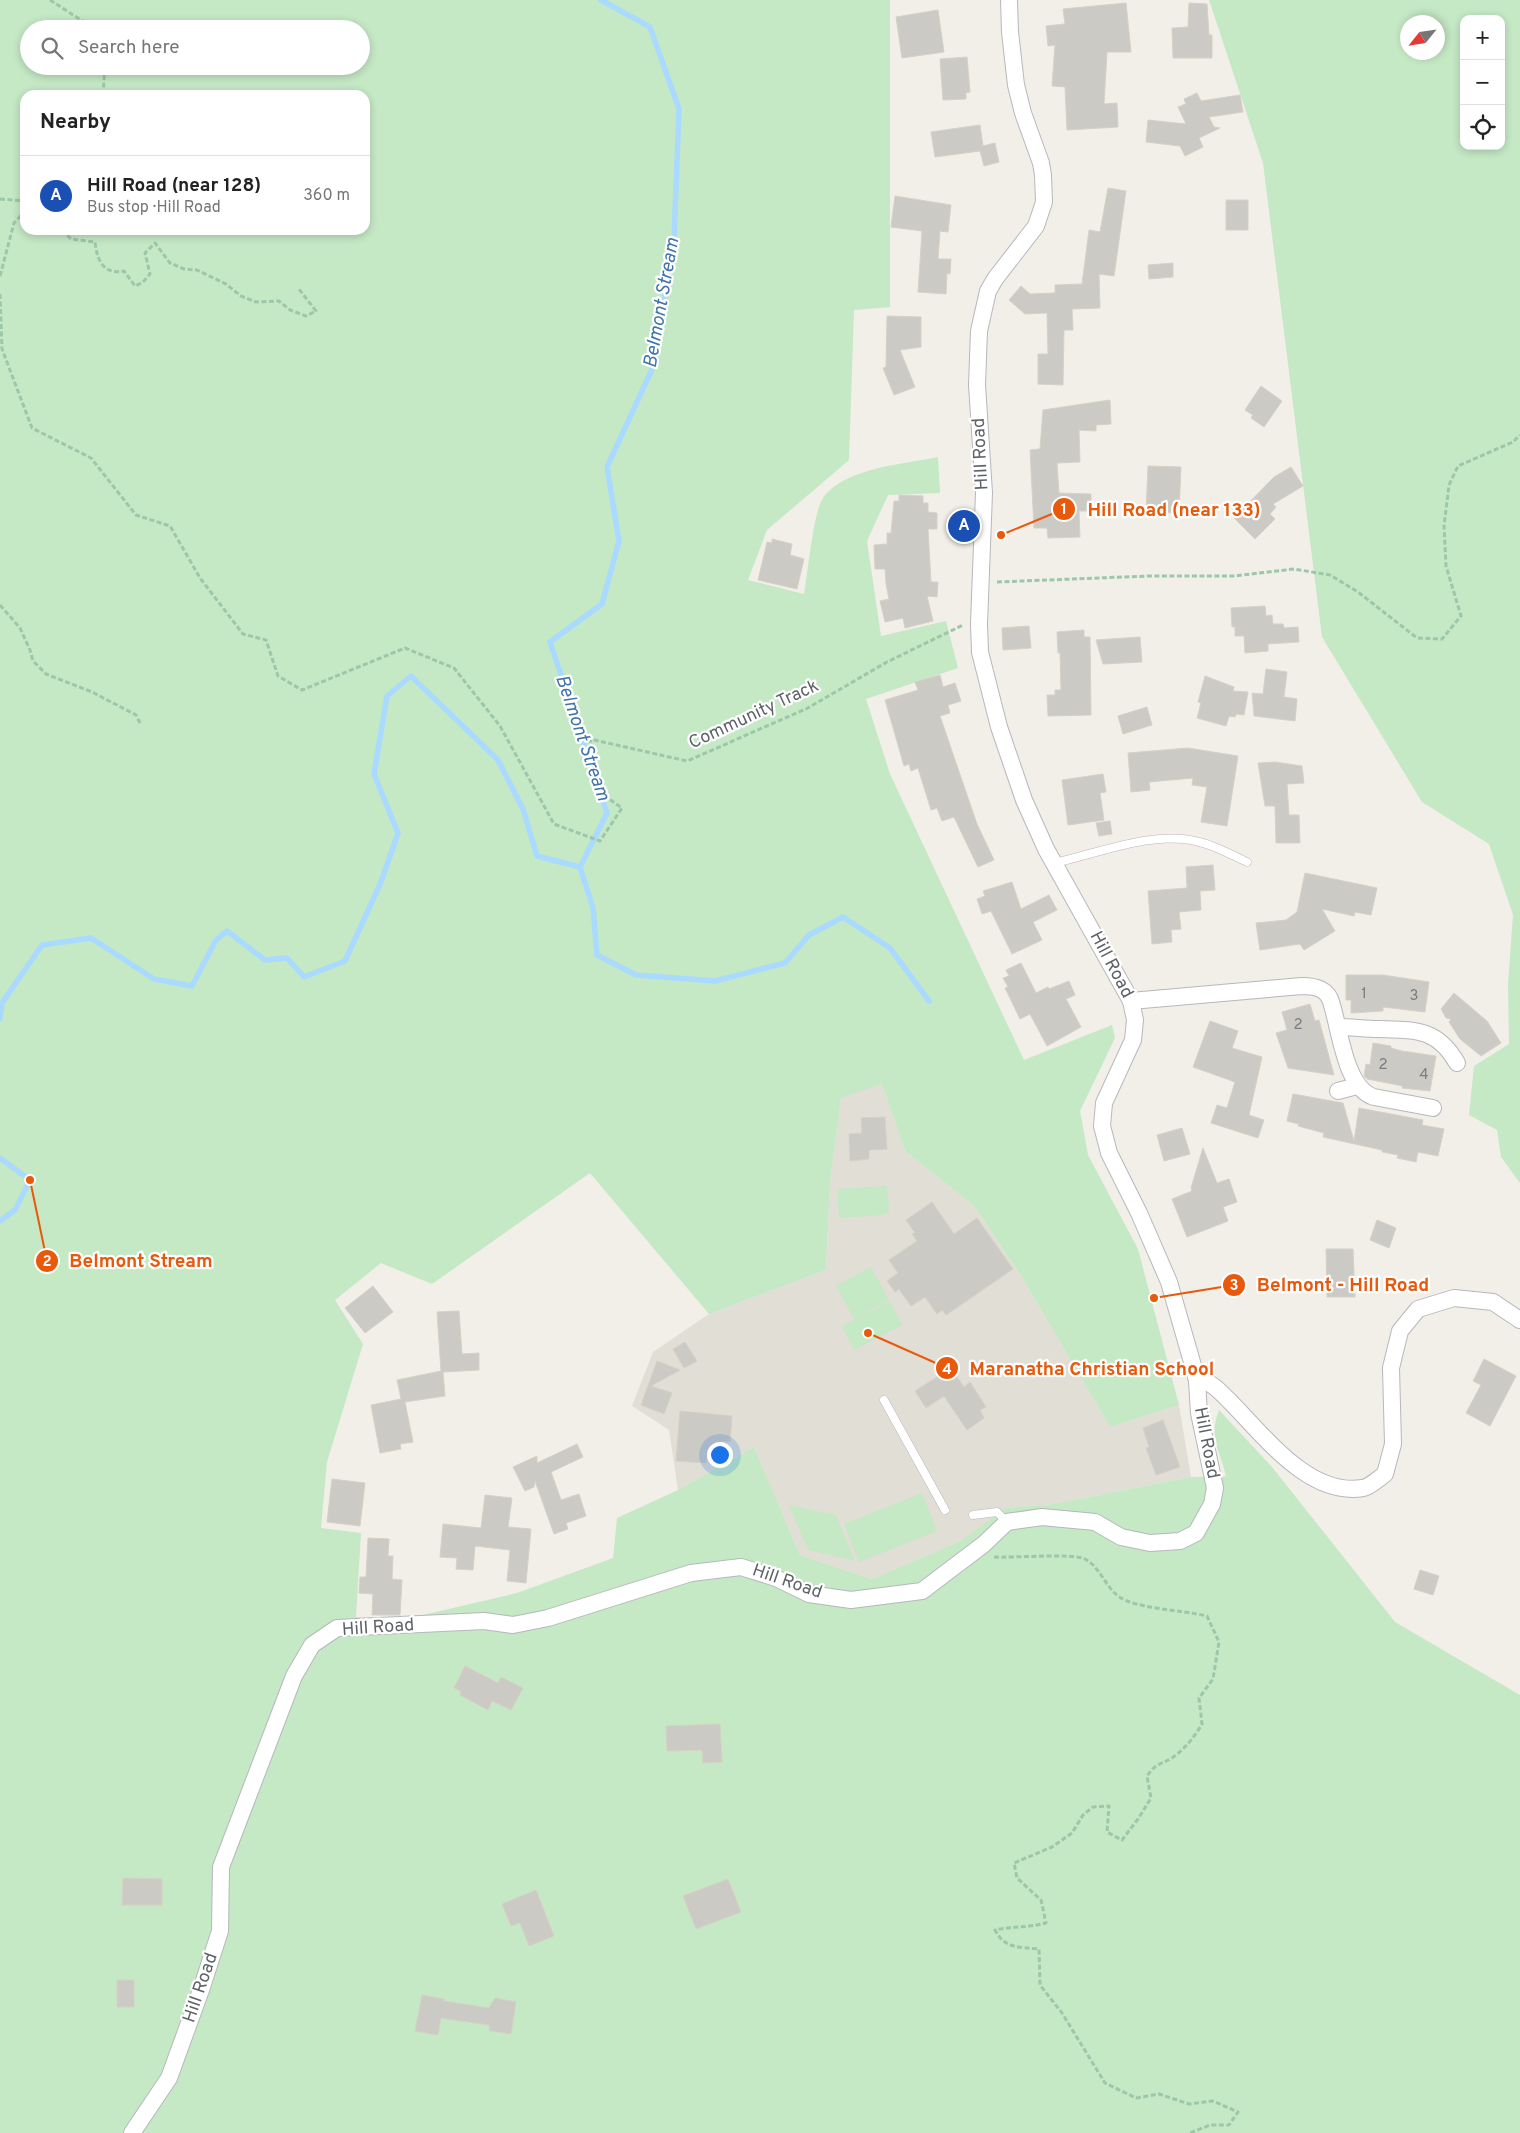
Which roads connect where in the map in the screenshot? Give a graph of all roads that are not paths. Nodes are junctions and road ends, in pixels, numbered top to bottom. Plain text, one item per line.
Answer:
1 (1009, 0) edge
2 (1247, 862) dead end
3 (1055, 864) junction
4 (1131, 1001) junction
5 (1339, 1027) junction
6 (1457, 1063) dead end
7 (1357, 1086) junction
8 (1338, 1091) dead end
9 (1433, 1108) dead end
10 (1520, 1320) edge
11 (1197, 1381) junction
12 (884, 1400) dead end
13 (945, 1510) dead end
14 (973, 1515) dead end
15 (1007, 1522) junction
16 (132, 2133) edge

1 - 3 street, Hill Road
2 - 3 lane
3 - 4 street, Hill Road
4 - 5 street
4 - 11 street, Hill Road
5 - 6 street
5 - 7 street
7 - 8 street
7 - 9 street
10 - 11 street
11 - 15 street, Hill Road
12 - 13 lane
14 - 15 lane
15 - 16 street, Hill Road

